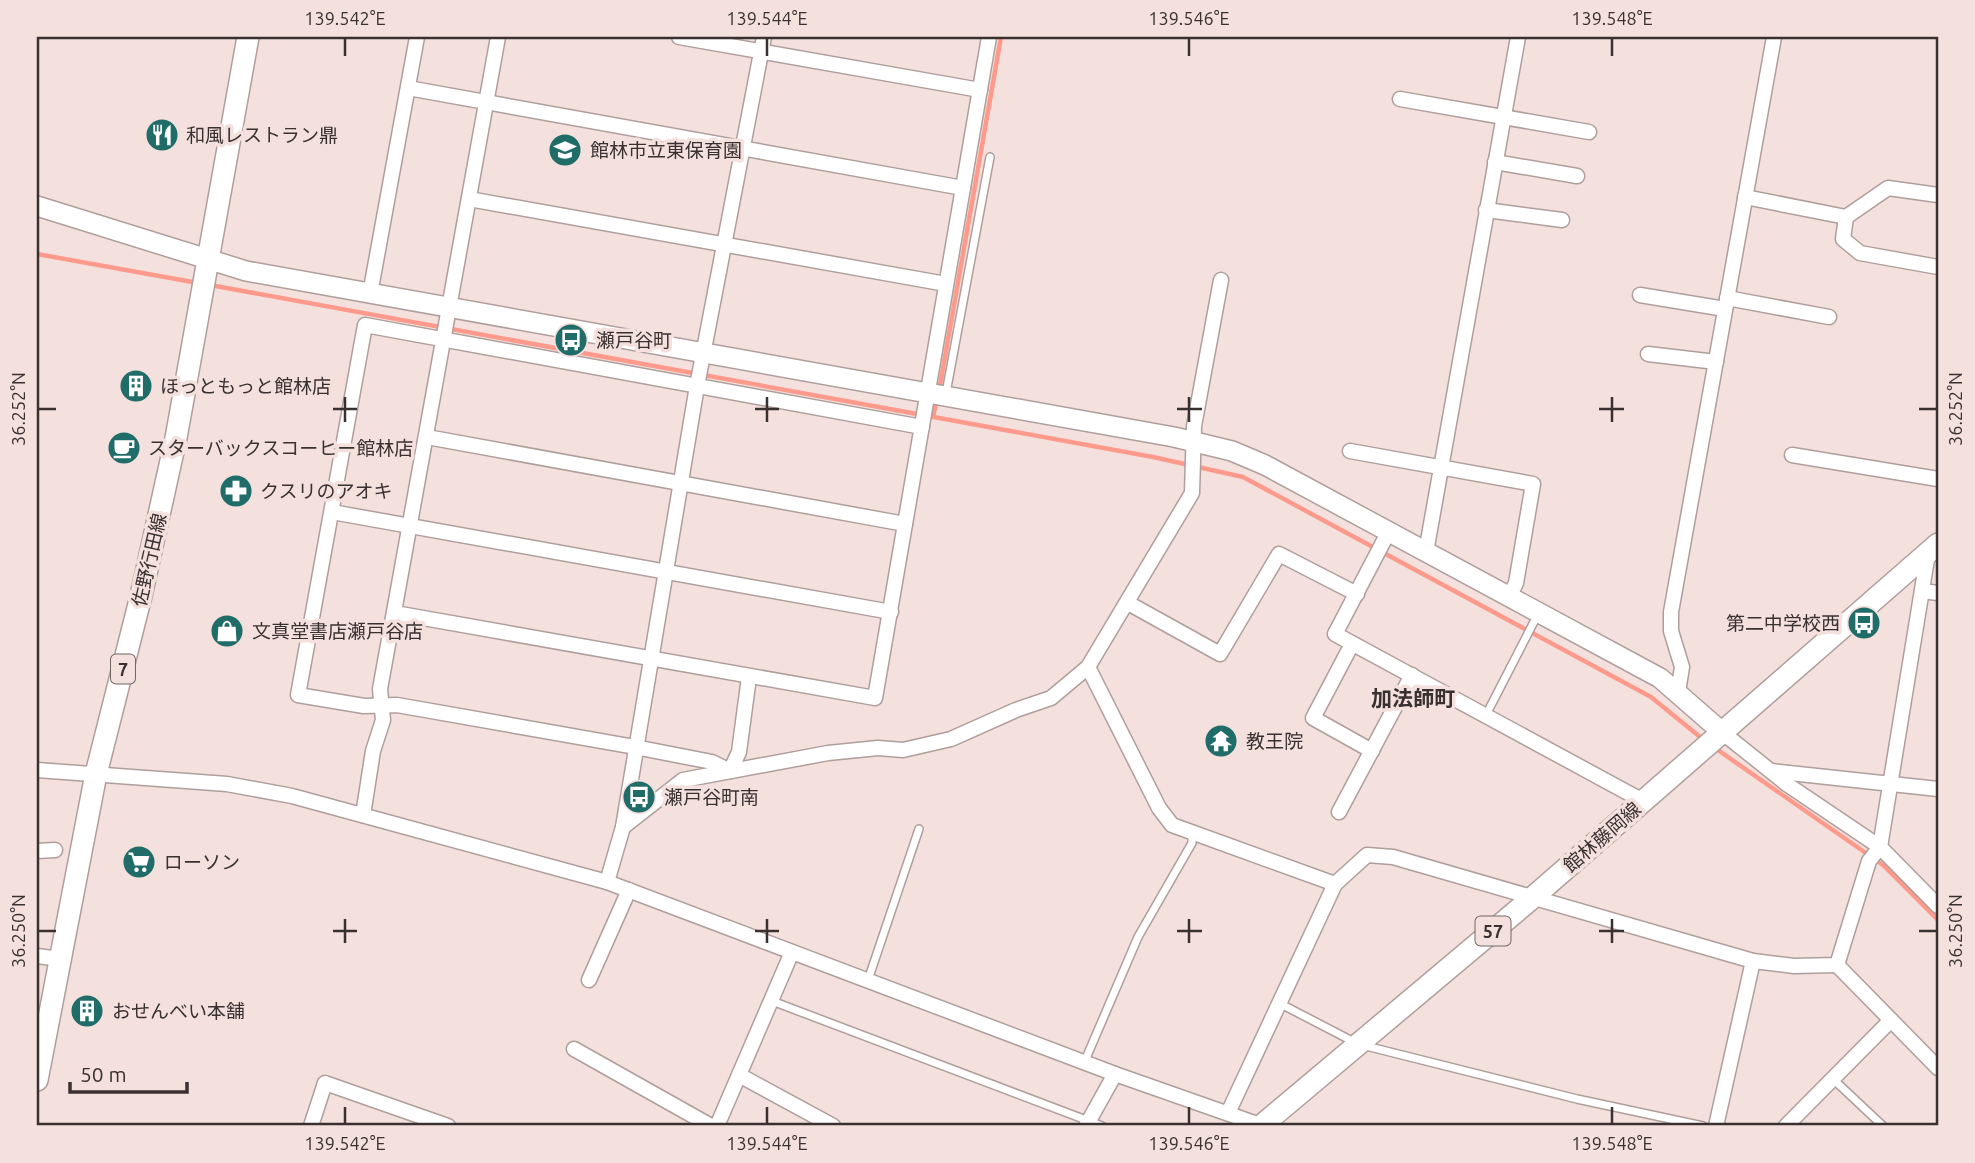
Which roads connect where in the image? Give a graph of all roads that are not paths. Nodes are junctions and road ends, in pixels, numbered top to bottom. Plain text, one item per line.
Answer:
1 (248, 37) edge
2 (417, 37) edge
3 (498, 37) edge
4 (679, 37) edge
5 (989, 37) edge
6 (1518, 37) edge
7 (1774, 37) edge
8 (762, 44) edge
9 (408, 88) junction
10 (980, 90) junction
11 (1400, 99) dead end
12 (486, 102) junction
13 (1503, 118) junction
14 (1589, 132) dead end
15 (741, 148) junction
16 (990, 157) dead end
17 (1495, 162) junction
18 (1577, 176) dead end
19 (963, 188) junction
20 (1938, 195) edge
21 (1745, 197) junction
22 (469, 199) junction
23 (37, 206) edge
24 (1486, 210) junction
25 (1846, 217) junction
26 (1562, 220) dead end
27 (722, 244) junction
28 (209, 259) junction
29 (1938, 267) edge
30 (1221, 281) dead end
31 (946, 284) junction
32 (370, 294) junction
33 (1640, 295) dead end
34 (1726, 304) junction
35 (449, 307) junction
36 (1829, 317) dead end
37 (442, 339) junction
38 (703, 352) junction
39 (1648, 354) dead end
40 (1716, 362) junction
41 (697, 386) junction
42 (936, 395) junction
43 (922, 427) junction
44 (427, 437) junction
45 (1196, 442) junction
46 (1350, 451) dead end
47 (1793, 455) dead end
48 (1441, 467) junction
49 (1938, 479) edge
50 (681, 483) junction
51 (332, 512) junction
52 (905, 524) junction
53 (410, 526) junction
54 (1389, 531) junction
55 (1933, 549) edge
56 (1426, 552) junction
57 (666, 572) junction
58 (1922, 591) junction
59 (1938, 593) edge
60 (1357, 594) junction
61 (1509, 597) junction
62 (1128, 603) junction
63 (891, 612) junction
64 (395, 613) junction
65 (1539, 613) junction
66 (1352, 644) junction
67 (651, 658) junction
68 (1088, 667) junction
69 (1412, 675) junction
70 (749, 677) junction
71 (1678, 692) junction
72 (381, 706) junction
73 (1486, 715) junction
74 (1723, 733) junction
75 (635, 747) junction
76 (1372, 751) junction
77 (37, 770) edge
78 (730, 771) junction
79 (1770, 771) junction
80 (96, 774) junction
81 (1891, 783) junction
82 (1938, 789) edge
83 (1643, 801) junction
84 (1339, 812) dead end
85 (363, 815) junction
86 (623, 827) junction
87 (919, 829) dead end
88 (1192, 833) junction
89 (1880, 847) junction
90 (55, 850) dead end
91 (37, 851) edge
92 (607, 882) junction
93 (1335, 884) junction
94 (629, 890) junction
95 (1531, 899) junction
96 (1938, 906) edge
97 (792, 952) junction
98 (37, 956) edge
99 (60, 959) junction
100 (1753, 961) junction
101 (1837, 965) junction
102 (589, 980) dead end
103 (868, 980) junction
104 (772, 1001) junction
105 (1279, 1002) junction
106 (1891, 1020) junction
107 (1358, 1044) junction
108 (573, 1049) dead end
109 (1084, 1063) junction
110 (1938, 1068) edge
111 (1115, 1074) junction
112 (37, 1075) edge
113 (739, 1075) junction
114 (1833, 1079) junction
115 (1228, 1114) junction
116 (1092, 1125) edge
117 (311, 1126) edge
118 (448, 1126) edge
119 (711, 1126) edge
120 (716, 1126) edge
121 (833, 1126) edge
122 (1262, 1126) edge
123 (1703, 1126) edge
124 (1716, 1126) edge
125 (1786, 1126) edge
126 (1883, 1126) edge

1 - 28 main road, 佐野行田線 / 7
2 - 9 street
3 - 12 street
4 - 8 street
5 - 10 street
6 - 13 street
7 - 21 street
8 - 10 street
8 - 15 street
9 - 12 street
9 - 32 street
10 - 19 street
11 - 13 street
12 - 15 street
12 - 22 street
13 - 14 street
13 - 17 street
15 - 19 street
15 - 27 street
16 - 42 lane
17 - 18 street
17 - 24 street
19 - 31 street
20 - 25 street
21 - 25 street
21 - 34 street
22 - 27 street
22 - 35 street
23 - 28 street
24 - 26 street
24 - 48 street
25 - 29 street
27 - 31 street
27 - 38 street
28 - 32 street
28 - 80 main road, 佐野行田線 / 7
30 - 45 street
31 - 42 street
32 - 35 street
33 - 34 street
34 - 36 street
34 - 40 street
35 - 37 street
35 - 38 street
37 - 41 street
37 - 44 street
37 - 51 street
38 - 41 street
38 - 42 street
39 - 40 street
40 - 71 street
41 - 43 street
41 - 50 street
42 - 43 street
42 - 45 street
43 - 52 street
44 - 50 street
44 - 53 street
45 - 54 street
45 - 62 street
46 - 48 street
47 - 49 street
48 - 56 street
48 - 61 street
50 - 52 street
50 - 57 street
51 - 53 street
51 - 72 street
52 - 63 street
53 - 57 street
53 - 64 street
54 - 56 street
54 - 60 street
55 - 58 street
55 - 74 main road, 館林藤岡線 / 57
56 - 61 street
57 - 63 street
57 - 67 street
58 - 59 street
58 - 81 street
60 - 62 street
60 - 66 street
61 - 65 street
62 - 68 street
63 - 70 street
64 - 67 street
64 - 72 street
65 - 71 street
65 - 73 lane
66 - 69 street
66 - 76 street
67 - 70 street
67 - 75 street
68 - 78 street
68 - 88 street
69 - 73 street
69 - 76 street
70 - 78 street
71 - 74 street
72 - 75 street
72 - 85 street
73 - 83 street
74 - 79 street
74 - 83 main road, 館林藤岡線 / 57
75 - 78 street
75 - 86 street
76 - 84 street
77 - 80 street
78 - 86 street
79 - 81 street
79 - 89 street
80 - 85 street
80 - 99 main road, 佐野行田線 / 7
81 - 82 street
81 - 89 street
83 - 95 main road, 館林藤岡線 / 57
85 - 92 street
86 - 92 street
87 - 103 lane
88 - 93 street
88 - 109 lane
89 - 96 street
89 - 101 street
90 - 91 street
92 - 94 street
93 - 95 street
93 - 105 street
94 - 97 street
94 - 102 street
95 - 100 street
95 - 107 main road, 館林藤岡線 / 57
97 - 103 street
97 - 104 street
98 - 99 street
99 - 112 main road, 佐野行田線 / 7
100 - 101 street
100 - 124 street
101 - 106 street
103 - 109 street
104 - 113 street
104 - 116 lane
105 - 107 lane
105 - 115 street
106 - 110 street
106 - 114 street
107 - 122 main road, 館林藤岡線 / 57
107 - 123 lane
108 - 119 street
109 - 111 street
111 - 115 street
111 - 116 street
113 - 120 street
113 - 121 street
114 - 125 street
114 - 126 lane
115 - 122 street
117 - 118 street

